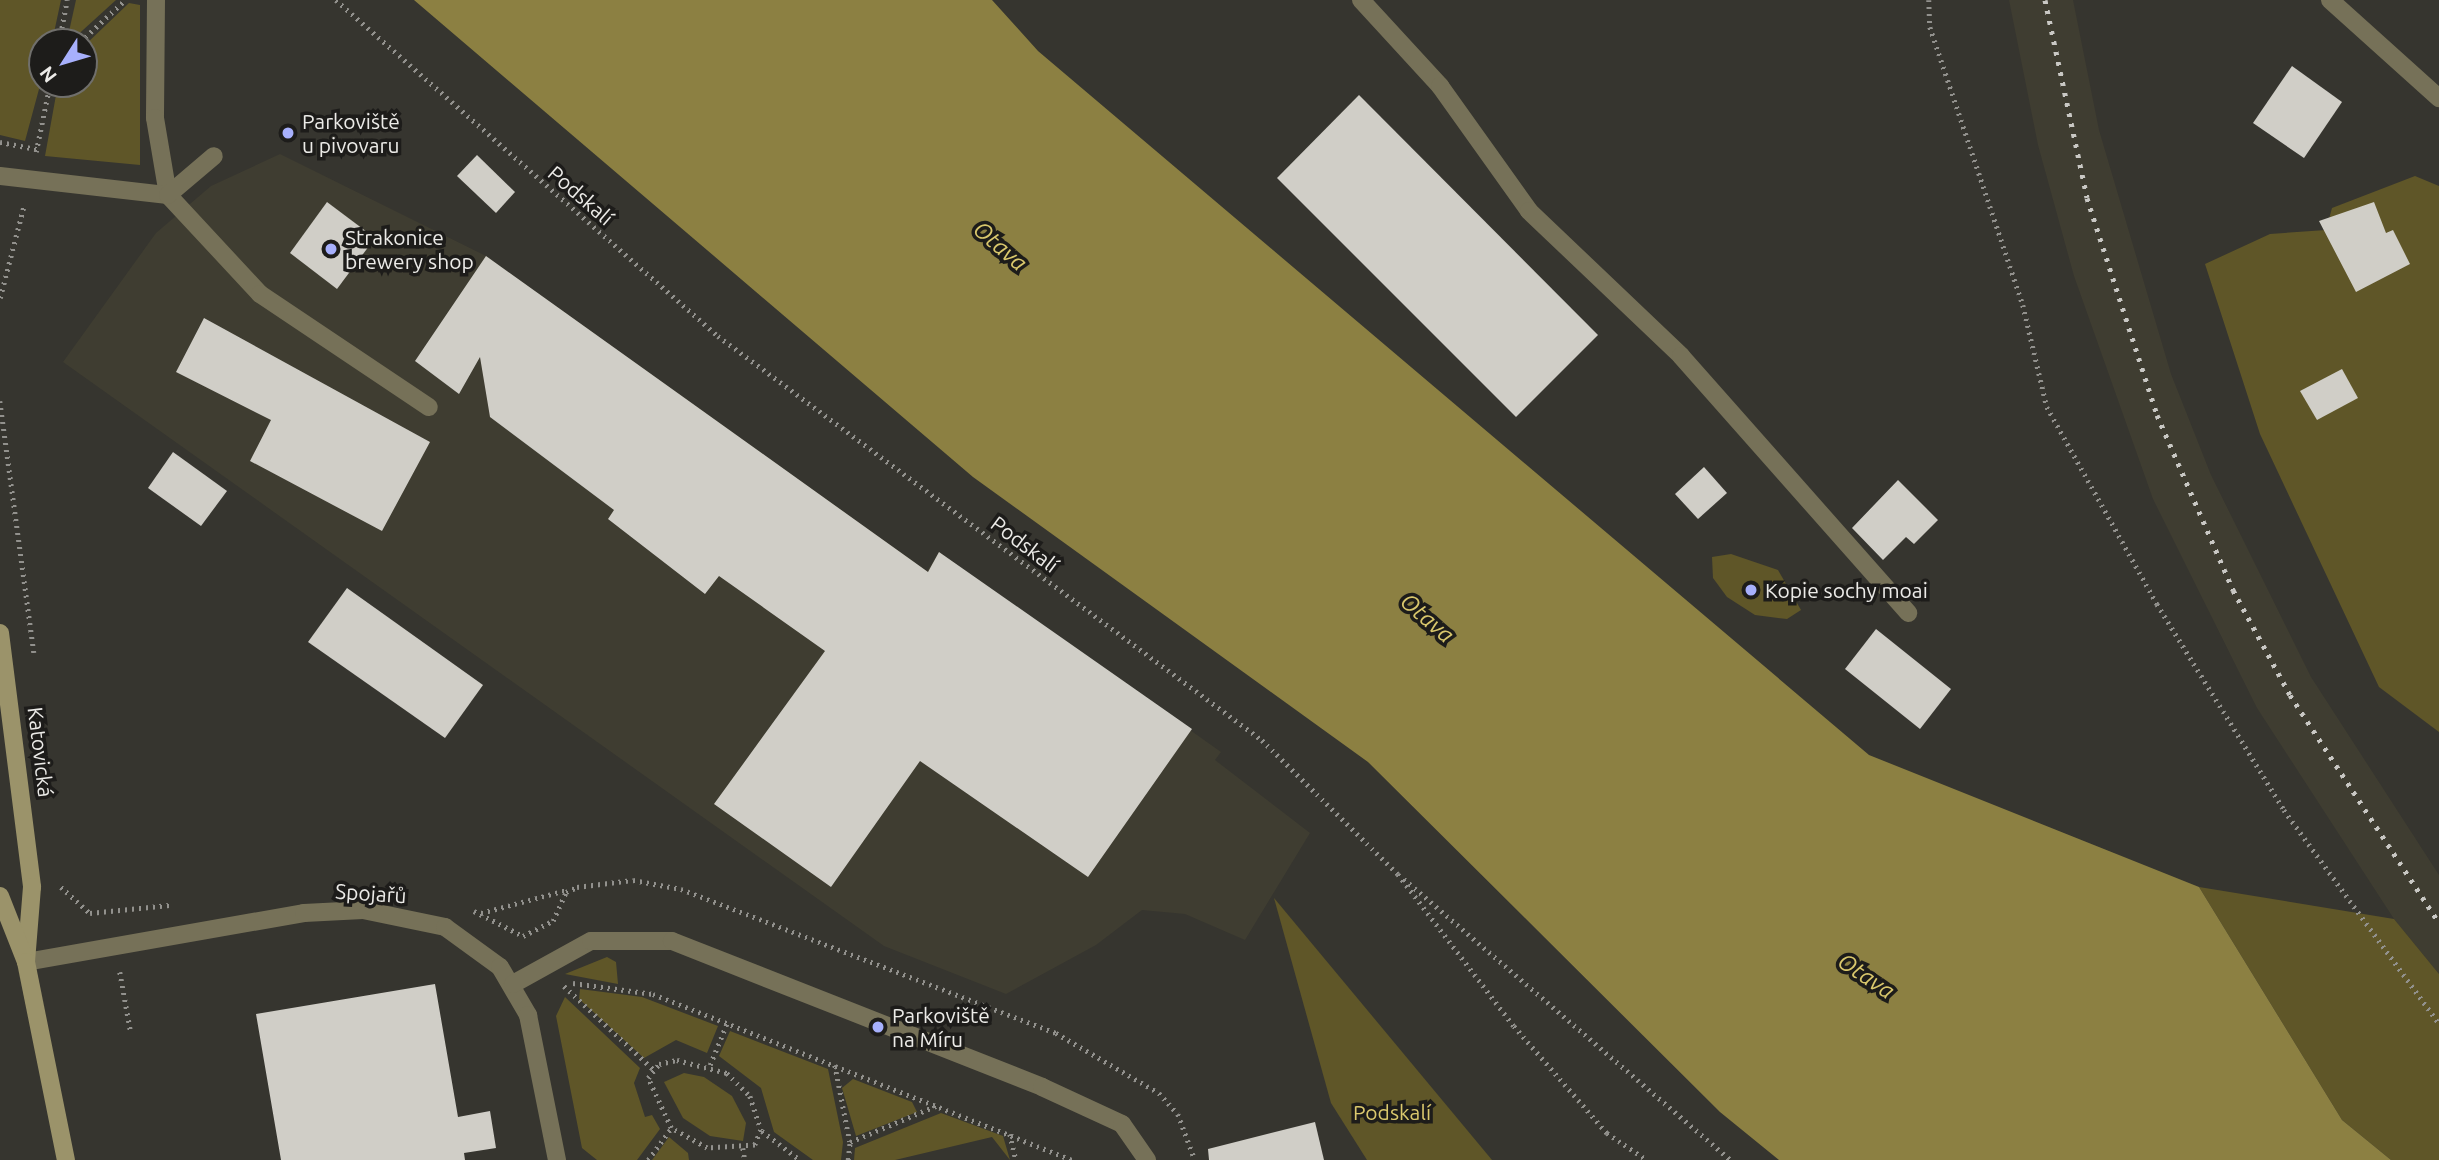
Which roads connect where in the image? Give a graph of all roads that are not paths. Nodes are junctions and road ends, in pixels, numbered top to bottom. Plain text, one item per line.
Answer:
1 (156, 0) edge
2 (1361, 0) edge
3 (2330, 0) edge
4 (2439, 98) edge
5 (214, 156) dead end
6 (0, 176) edge
7 (168, 195) junction
8 (429, 407) dead end
9 (1908, 613) dead end
10 (0, 633) edge
11 (0, 896) edge
12 (26, 962) junction
13 (513, 984) junction
14 (66, 1160) edge
15 (557, 1160) edge
16 (1147, 1160) edge

1 - 7 street
2 - 9 street
3 - 4 street
5 - 7 street
6 - 7 street
7 - 8 street
10 - 12 main road, Katovická
11 - 12 main road, Katovická
12 - 13 street, Spojařů
12 - 14 main road, Katovická
13 - 15 street, Spojařů
13 - 16 street

